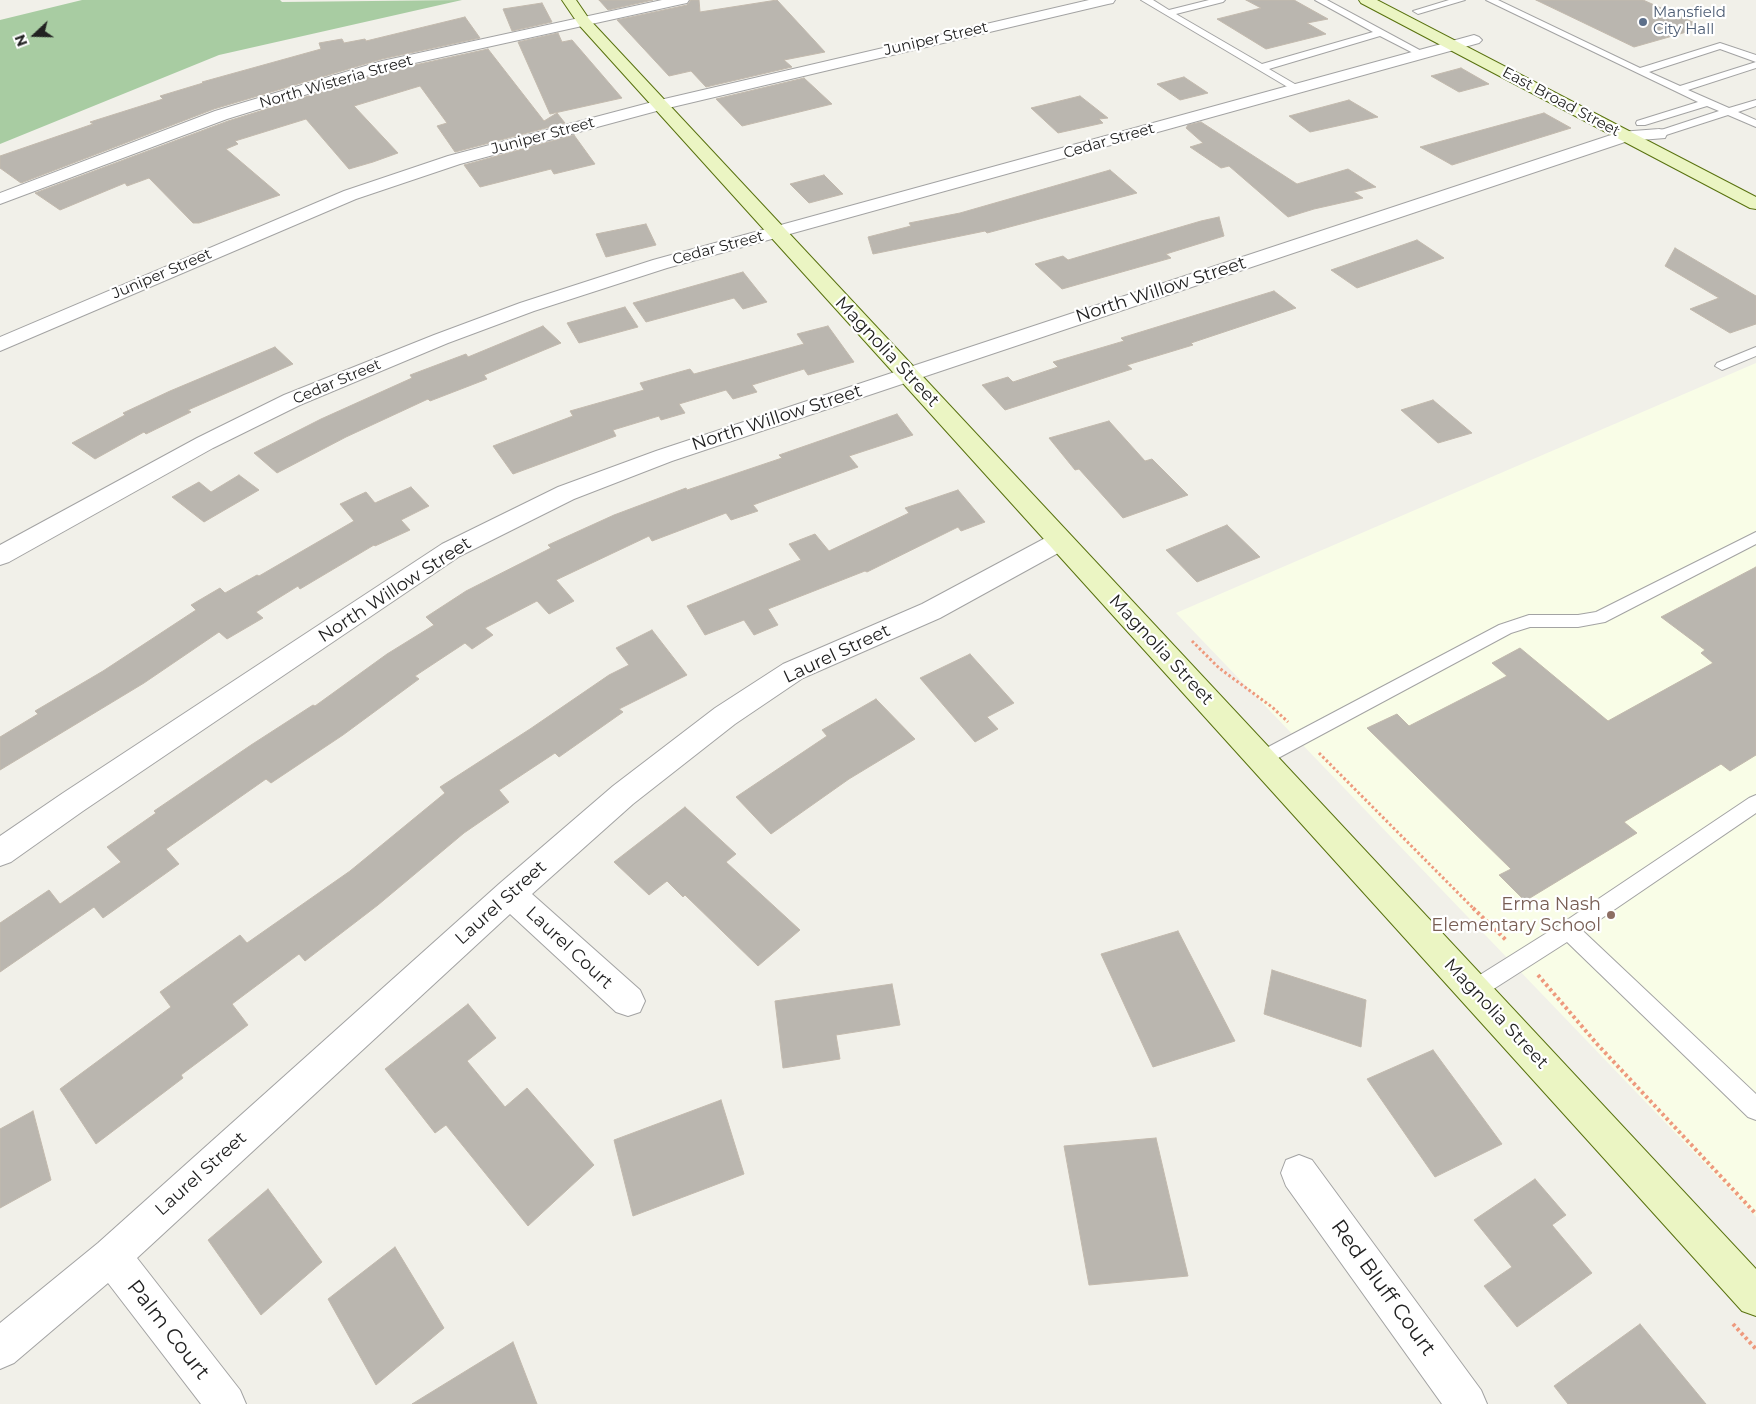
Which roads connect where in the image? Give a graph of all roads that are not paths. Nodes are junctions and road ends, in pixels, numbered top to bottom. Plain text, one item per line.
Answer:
1 (569, 0) edge
2 (682, 0) edge
3 (1108, 0) edge
4 (1146, 0) edge
5 (1220, 0) edge
6 (1320, 0) edge
7 (1366, 0) edge
8 (1397, 0) edge
9 (1460, 0) edge
10 (1491, 0) edge
11 (1418, 11) junction
12 (1168, 13) junction
13 (584, 22) junction
14 (1441, 22) dead end
15 (1381, 33) junction
16 (1462, 39) junction
17 (1498, 52) dead end
18 (1422, 54) junction
19 (1756, 59) edge
20 (1756, 66) edge
21 (1261, 68) junction
22 (1640, 71) junction
23 (1296, 89) junction
24 (1680, 89) junction
25 (1708, 102) junction
26 (1756, 103) edge
27 (660, 105) junction
28 (1730, 112) junction
29 (1756, 124) edge
30 (1630, 125) junction
31 (1659, 134) junction
32 (1682, 146) dead end
33 (0, 199) edge
34 (1756, 204) edge
35 (777, 232) junction
36 (0, 345) edge
37 (1756, 350) edge
38 (1722, 366) dead end
39 (908, 375) junction
40 (1756, 537) edge
41 (1060, 541) junction
42 (0, 556) edge
43 (1261, 759) junction
44 (1756, 803) edge
45 (0, 853) edge
46 (510, 894) junction
47 (1568, 930) junction
48 (1474, 990) junction
49 (628, 1002) dead end
50 (1756, 1109) edge
51 (1299, 1173) dead end
52 (111, 1256) junction
53 (1756, 1297) edge
54 (0, 1349) edge
55 (226, 1404) edge
56 (1467, 1404) edge

1 - 13 street, Magnolia Street
2 - 13 street, North Wisteria Street
3 - 27 street, Juniper Street
4 - 12 lane
5 - 12 lane
6 - 15 lane
7 - 16 street, East Broad Street
8 - 11 street
9 - 11 lane
10 - 22 lane
11 - 14 street
12 - 21 lane
13 - 27 street, Magnolia Street
13 - 33 street, North Wisteria Street
15 - 18 lane
15 - 21 lane
16 - 17 street, East Broad Street
16 - 18 street, Cedar Street
16 - 30 street, East Broad Street
18 - 23 street, Cedar Street
19 - 22 lane
20 - 24 lane
21 - 23 lane
22 - 24 lane
23 - 35 street, Cedar Street
24 - 25 lane
25 - 28 lane
25 - 30 lane
26 - 28 lane
27 - 35 street, Magnolia Street
27 - 36 street, Juniper Street
28 - 29 lane
28 - 31 lane
30 - 31 street, North Willow Street
30 - 34 street, East Broad Street
30 - 39 street, North Willow Street
31 - 32 street
35 - 39 street, Magnolia Street
35 - 42 street, Cedar Street
37 - 38 lane
39 - 41 street, Magnolia Street
39 - 45 street, North Willow Street
40 - 43 lane
41 - 43 street, Magnolia Street
41 - 46 street, Laurel Street
43 - 48 street, Magnolia Street
44 - 47 lane
46 - 49 street, Laurel Court
46 - 52 street, Laurel Street
47 - 48 lane
47 - 50 lane
48 - 53 street, Magnolia Street
51 - 56 street, Red Bluff Court
52 - 54 street, Laurel Street
52 - 55 street, Palm Court

